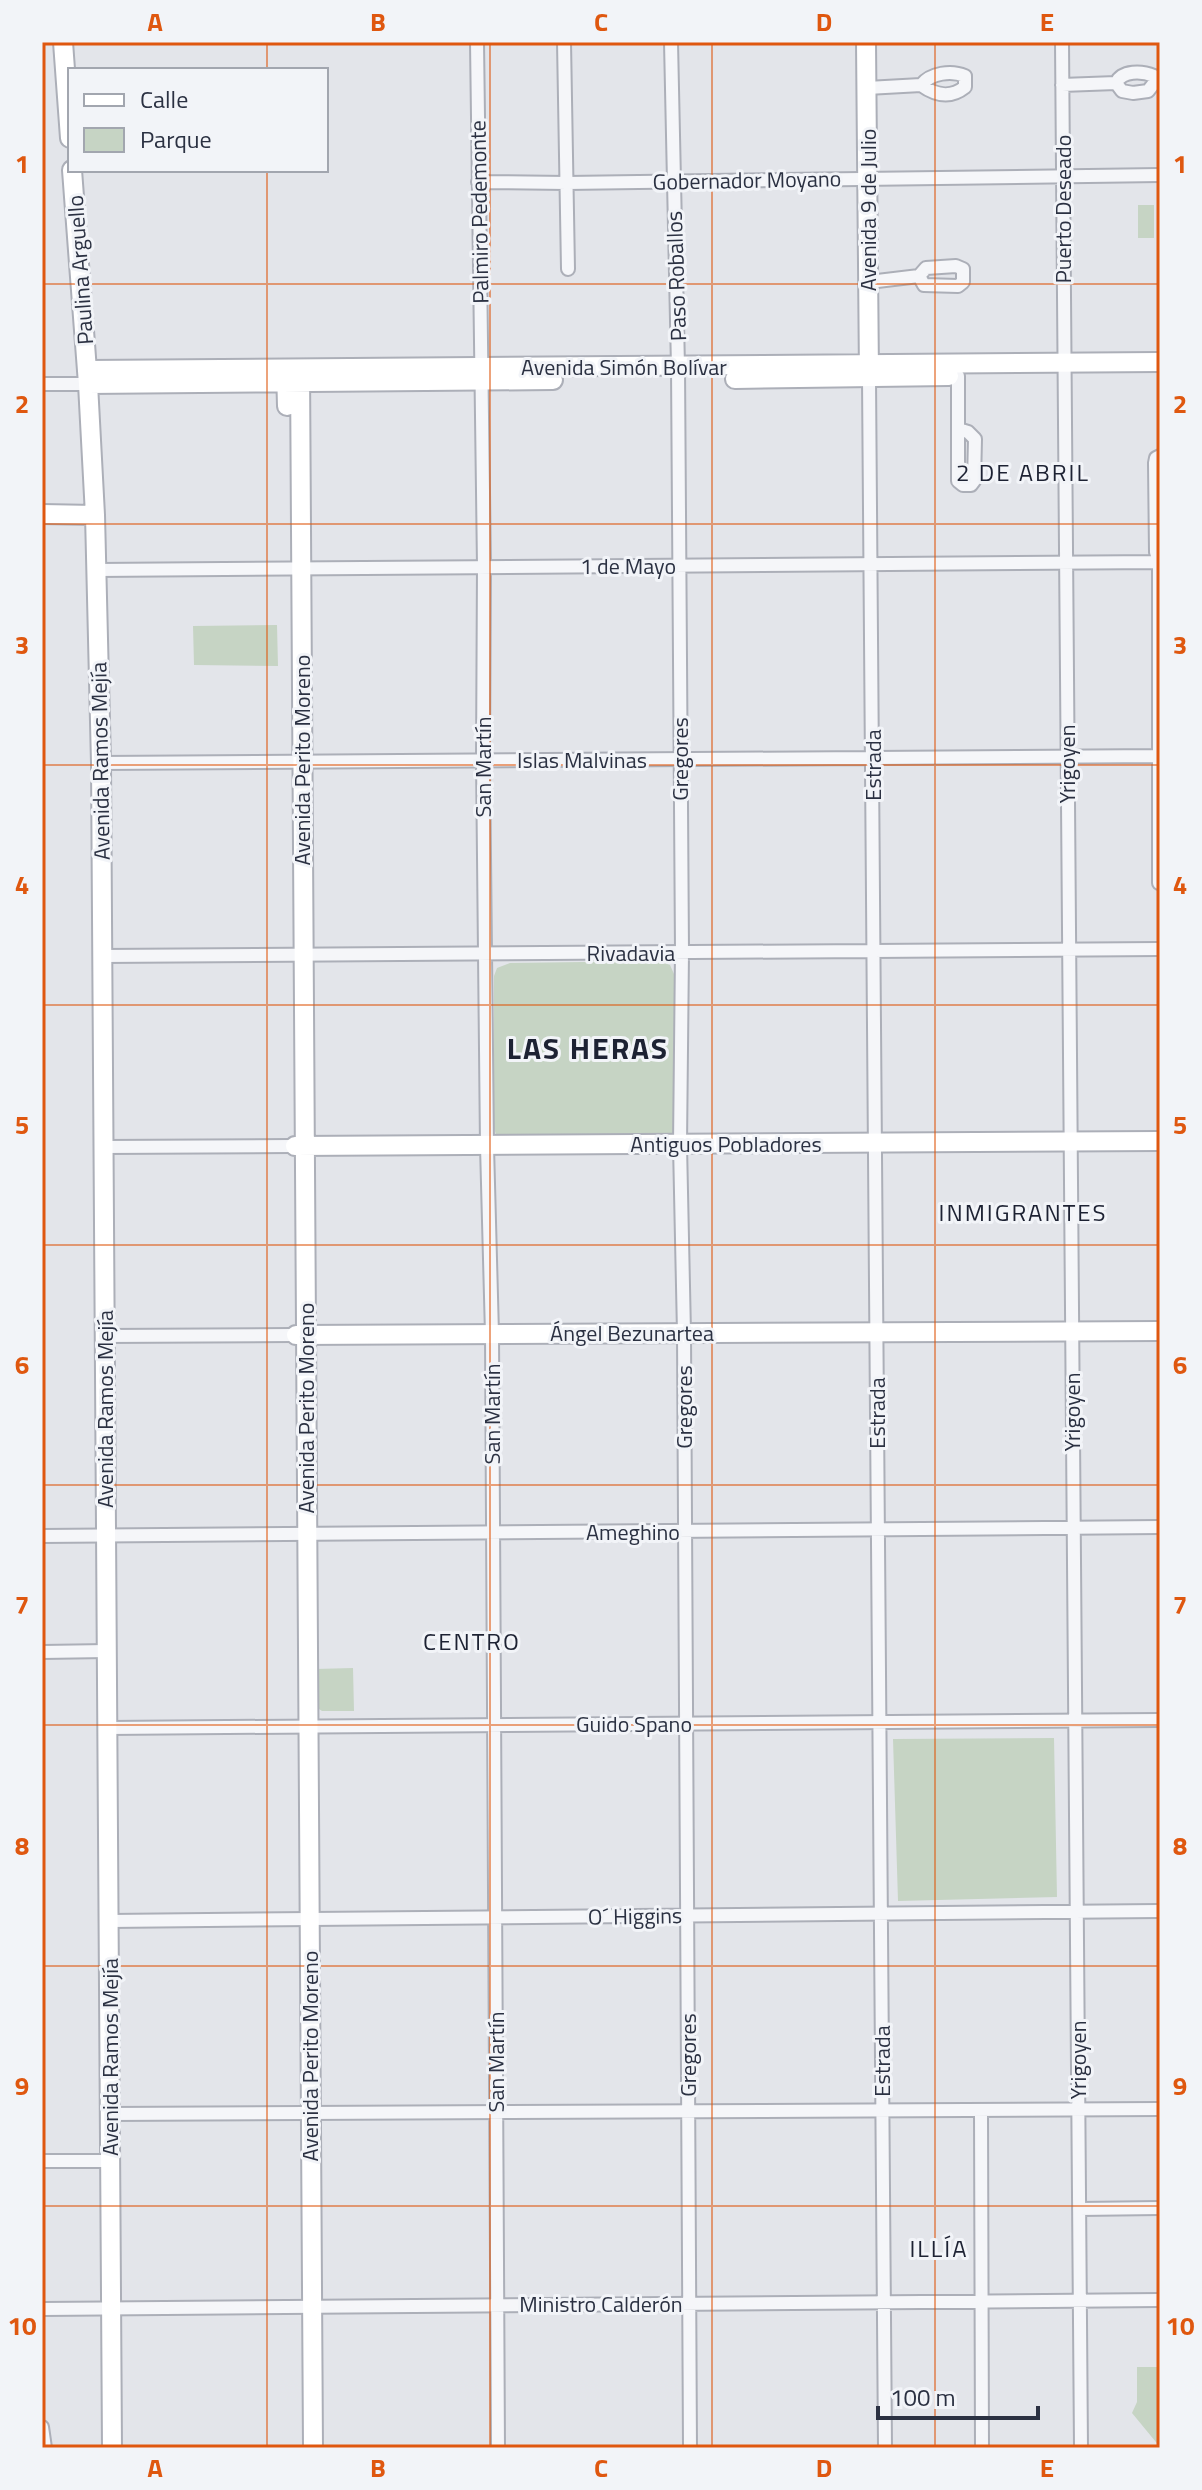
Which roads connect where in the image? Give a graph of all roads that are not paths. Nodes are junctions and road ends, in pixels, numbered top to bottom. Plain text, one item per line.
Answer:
1 (63, 42) edge
2 (477, 42) edge
3 (564, 42) edge
4 (671, 42) edge
5 (866, 42) edge
6 (1062, 42) edge
7 (1116, 83) dead end
8 (921, 85) dead end
9 (1062, 85) junction
10 (867, 88) junction
11 (68, 111) edge
12 (72, 172) edge
13 (1063, 175) junction
14 (1160, 175) edge
15 (868, 179) junction
16 (673, 181) junction
17 (478, 182) junction
18 (567, 183) junction
19 (568, 269) dead end
20 (919, 276) dead end
21 (869, 282) junction
22 (1160, 362) edge
23 (1064, 369) junction
24 (870, 372) junction
25 (678, 373) junction
26 (1160, 374) edge
27 (480, 375) junction
28 (293, 376) junction
29 (958, 376) junction
30 (88, 377) junction
31 (42, 384) edge
32 (958, 429) dead end
33 (1160, 456) edge
34 (42, 514) edge
35 (95, 515) junction
36 (1160, 562) edge
37 (1066, 563) junction
38 (871, 564) junction
39 (484, 566) junction
40 (679, 566) junction
41 (294, 568) junction
42 (97, 570) junction
43 (1159, 756) edge
44 (1067, 757) junction
45 (872, 758) junction
46 (680, 759) junction
47 (483, 760) junction
48 (296, 762) junction
49 (101, 763) junction
50 (1159, 883) edge
51 (1160, 949) edge
52 (1069, 950) junction
53 (874, 951) junction
54 (682, 952) junction
55 (485, 953) junction
56 (297, 955) junction
57 (102, 956) junction
58 (1160, 1141) edge
59 (1070, 1142) junction
60 (875, 1143) junction
61 (680, 1145) junction
62 (290, 1146) junction
63 (487, 1146) junction
64 (103, 1147) junction
65 (1072, 1331) junction
66 (1160, 1331) edge
67 (877, 1332) junction
68 (684, 1333) junction
69 (492, 1334) junction
70 (299, 1335) junction
71 (105, 1336) junction
72 (1160, 1527) edge
73 (1073, 1528) junction
74 (878, 1529) junction
75 (685, 1531) junction
76 (493, 1533) junction
77 (301, 1534) junction
78 (42, 1536) edge
79 (106, 1536) junction
80 (107, 1651) junction
81 (42, 1652) edge
82 (1160, 1720) edge
83 (1075, 1721) junction
84 (880, 1722) junction
85 (686, 1723) junction
86 (494, 1725) junction
87 (302, 1726) junction
88 (108, 1728) junction
89 (1160, 1911) edge
90 (1076, 1912) junction
91 (881, 1914) junction
92 (687, 1916) junction
93 (495, 1918) junction
94 (303, 1920) junction
95 (109, 1921) junction
96 (1078, 2109) junction
97 (1160, 2109) edge
98 (883, 2110) junction
99 (981, 2110) junction
100 (688, 2111) junction
101 (496, 2112) junction
102 (305, 2113) junction
103 (110, 2114) junction
104 (42, 2161) edge
105 (111, 2161) junction
106 (1160, 2208) edge
107 (1079, 2209) junction
108 (1160, 2300) edge
109 (982, 2301) junction
110 (1080, 2301) junction
111 (884, 2302) junction
112 (689, 2303) junction
113 (498, 2304) junction
114 (306, 2306) junction
115 (112, 2307) junction
116 (42, 2309) edge
117 (42, 2427) edge
118 (45, 2448) edge
119 (112, 2448) edge
120 (301, 2448) edge
121 (313, 2448) edge
122 (498, 2448) edge
123 (690, 2448) edge
124 (885, 2448) edge
125 (982, 2448) edge
126 (1081, 2448) edge

1 - 11 street
2 - 17 street, Palmiro Pedemonte
3 - 18 street
4 - 16 street, Paso Roballos
5 - 10 street, Avenida 9 de Julio
6 - 9 street, Puerto Deseado
7 - 9 street
8 - 10 street
9 - 13 street, Puerto Deseado
10 - 15 street, Avenida 9 de Julio
12 - 30 street, Paulina Arguello
13 - 14 street, Gobernador Moyano
13 - 15 street, Gobernador Moyano
13 - 23 street, Puerto Deseado
15 - 16 street, Gobernador Moyano
15 - 21 street, Avenida 9 de Julio
16 - 18 street, Gobernador Moyano
16 - 25 street, Paso Roballos
17 - 18 street, Gobernador Moyano
17 - 27 street, Palmiro Pedemonte
18 - 19 street
20 - 21 street
21 - 24 street, Avenida 9 de Julio
22 - 23 street, Avenida Simón Bolívar
23 - 24 street, Avenida Simón Bolívar
23 - 26 street, Avenida Simón Bolívar
23 - 29 street, Avenida Simón Bolívar
23 - 37 street, Yrigoyen
24 - 25 street, Avenida Simón Bolívar
24 - 29 street, Avenida Simón Bolívar
24 - 38 street, Estrada
25 - 27 street, Avenida Simón Bolívar
25 - 40 street, Gregores
27 - 28 street, Avenida Simón Bolívar
27 - 39 street, San Martín
28 - 30 street, Avenida Simón Bolívar
28 - 41 street, Avenida Perito Moreno
29 - 32 street
30 - 31 street
30 - 35 street, Avenida Ramos Mejía
33 - 36 street
34 - 35 street
35 - 42 street, Avenida Ramos Mejía
36 - 37 street, 1 de Mayo
36 - 43 street
37 - 38 street, 1 de Mayo
37 - 44 street, Yrigoyen
38 - 40 street, 1 de Mayo
38 - 45 street, Estrada
39 - 40 street, 1 de Mayo
39 - 41 street, 1 de Mayo
39 - 47 street, San Martín
40 - 46 street, Gregores
41 - 42 street, 1 de Mayo
41 - 48 street, Avenida Perito Moreno
42 - 49 street, Avenida Ramos Mejía
43 - 44 street, Islas Malvinas
43 - 50 street
44 - 45 street, Islas Malvinas
44 - 52 street, Yrigoyen
45 - 46 street, Islas Malvinas
45 - 53 street, Estrada
46 - 47 street, Islas Malvinas
46 - 54 street, Gregores
47 - 48 street, Islas Malvinas
47 - 55 street, San Martín
48 - 49 street, Islas Malvinas
48 - 56 street, Avenida Perito Moreno
49 - 57 street, Avenida Ramos Mejía
51 - 52 street, Rivadavia
52 - 53 street, Rivadavia
52 - 59 street, Yrigoyen
53 - 54 street, Rivadavia
53 - 60 street, Estrada
54 - 55 street, Rivadavia
54 - 61 street, Gregores
55 - 56 street, Rivadavia
55 - 63 street, San Martín
56 - 57 street, Rivadavia
56 - 62 street, Avenida Perito Moreno
57 - 64 street, Avenida Ramos Mejía
58 - 59 street, Antiguos Pobladores
59 - 60 street, Antiguos Pobladores
59 - 65 street, Yrigoyen
60 - 61 street, Antiguos Pobladores
60 - 67 street, Estrada
61 - 63 street, Antiguos Pobladores
61 - 68 street, Gregores
62 - 63 street, Antiguos Pobladores
62 - 64 street, Antiguos Pobladores
62 - 70 street, Avenida Perito Moreno
63 - 69 street, San Martín
64 - 71 street, Avenida Ramos Mejía
65 - 66 street, Ángel Bezunartea
65 - 67 street, Ángel Bezunartea
65 - 73 street, Yrigoyen
67 - 68 street, Ángel Bezunartea
67 - 74 street, Estrada
68 - 69 street, Ángel Bezunartea
68 - 75 street, Gregores
69 - 70 street, Ángel Bezunartea
69 - 76 street, San Martín
70 - 71 street, Ángel Bezunartea
70 - 77 street, Avenida Perito Moreno
71 - 79 street, Avenida Ramos Mejía
72 - 73 street, Ameghino
73 - 74 street, Ameghino
73 - 83 street, Yrigoyen
74 - 75 street, Ameghino
74 - 84 street, Estrada
75 - 76 street, Ameghino
75 - 85 street, Gregores
76 - 77 street, Ameghino
76 - 86 street, San Martín
77 - 79 street, Ameghino
77 - 87 street, Avenida Perito Moreno
78 - 79 street, Ameghino
79 - 80 street, Avenida Ramos Mejía
80 - 81 street
80 - 88 street, Avenida Ramos Mejía
82 - 83 street, Guido Spano
83 - 84 street, Guido Spano
83 - 90 street, Yrigoyen
84 - 85 street, Guido Spano
84 - 91 street, Estrada
85 - 86 street, Guido Spano
85 - 92 street, Gregores
86 - 87 street, Guido Spano
86 - 93 street, San Martín
87 - 88 street, Guido Spano
87 - 94 street, Avenida Perito Moreno
88 - 95 street, Avenida Ramos Mejía
89 - 90 street, O´ Higgins
90 - 91 street, O´ Higgins
90 - 96 street, Yrigoyen
91 - 92 street, O´ Higgins
91 - 98 street, Estrada
92 - 93 street, O´ Higgins
92 - 100 street, Gregores
93 - 94 street, O´ Higgins
93 - 101 street, San Martín
94 - 95 street, O´ Higgins
94 - 102 street, Avenida Perito Moreno
95 - 103 street, Avenida Ramos Mejía
96 - 97 street
96 - 99 street
96 - 107 street, Yrigoyen
98 - 99 street
98 - 100 street
98 - 111 street, Estrada
99 - 109 street
100 - 101 street
100 - 112 street, Gregores
101 - 102 street
101 - 113 street, San Martín
102 - 103 street
102 - 114 street, Avenida Perito Moreno
103 - 105 street, Avenida Ramos Mejía
104 - 105 street
105 - 115 street, Avenida Ramos Mejía
106 - 107 street
107 - 110 street, Yrigoyen
108 - 110 street, Ministro Calderón
109 - 110 street, Ministro Calderón
109 - 111 street, Ministro Calderón
109 - 125 street
110 - 126 street, Yrigoyen
111 - 112 street, Ministro Calderón
111 - 124 street, Estrada
112 - 113 street, Ministro Calderón
112 - 123 street, Gregores
113 - 114 street, Ministro Calderón
113 - 122 street, San Martín
114 - 115 street, Ministro Calderón
114 - 120 street, Avenida Perito Moreno
114 - 121 street, Avenida Perito Moreno
115 - 116 street, Ministro Calderón
115 - 119 street, Avenida Ramos Mejía
117 - 118 street

